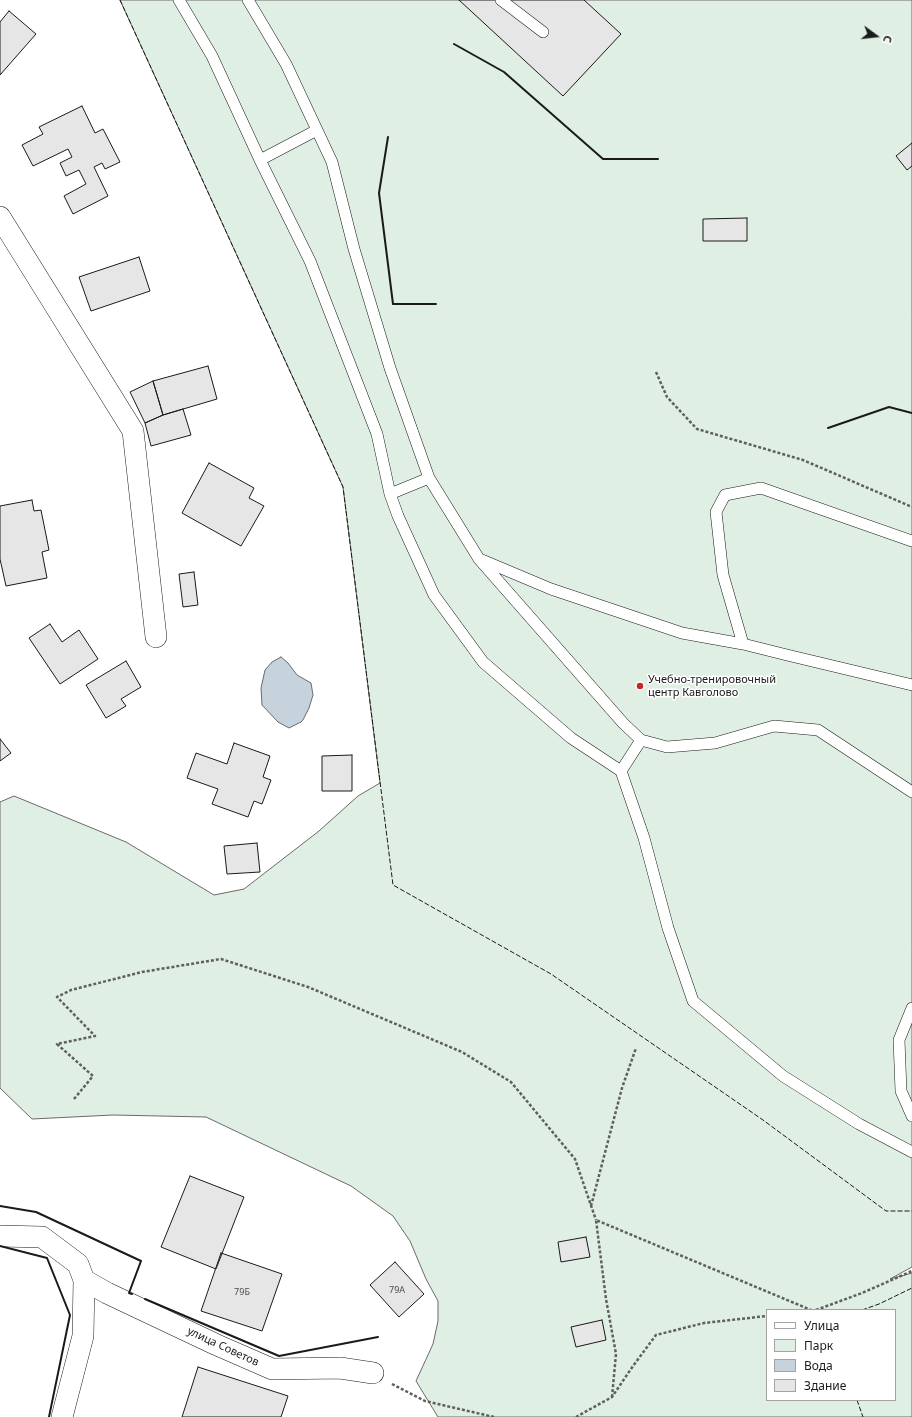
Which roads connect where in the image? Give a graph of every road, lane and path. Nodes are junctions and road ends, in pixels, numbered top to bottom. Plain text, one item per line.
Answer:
1 (179, 0) edge
2 (248, 0) edge
3 (501, 0) edge
4 (544, 32) dead end
5 (317, 130) junction
6 (260, 160) junction
7 (0, 217) edge
8 (656, 372) dead end
9 (428, 478) junction
10 (390, 494) junction
11 (912, 507) edge
12 (912, 541) edge
13 (479, 559) junction
14 (156, 637) dead end
15 (744, 644) junction
16 (912, 685) edge
17 (641, 740) junction
18 (621, 771) junction
19 (912, 792) edge
20 (912, 1008) edge
21 (636, 1048) dead end
22 (74, 1099) dead end
23 (912, 1116) edge
24 (912, 1152) edge
25 (591, 1206) junction
26 (596, 1220) junction
27 (0, 1236) edge
28 (912, 1271) edge
29 (84, 1280) junction
30 (809, 1309) edge
31 (819, 1309) edge
32 (766, 1316) edge
33 (373, 1373) joint
34 (612, 1397) junction
35 (63, 1416) edge
36 (494, 1417) edge
37 (576, 1417) edge

1 - 6 lane
2 - 5 lane
3 - 4 lane
5 - 6 lane
5 - 9 lane
6 - 10 lane
7 - 14 street
8 - 11 path
9 - 10 lane
9 - 13 lane
10 - 18 lane
12 - 15 lane
13 - 15 lane
13 - 17 lane
15 - 16 lane
17 - 18 lane
17 - 19 lane
18 - 24 lane
20 - 23 lane
21 - 25 path
22 - 25 path
25 - 26 path
26 - 30 path
26 - 34 path
27 - 29 street
28 - 31 path
29 - 33 street, улица Советов
29 - 35 street
32 - 34 path
33 - 36 path
34 - 37 path

